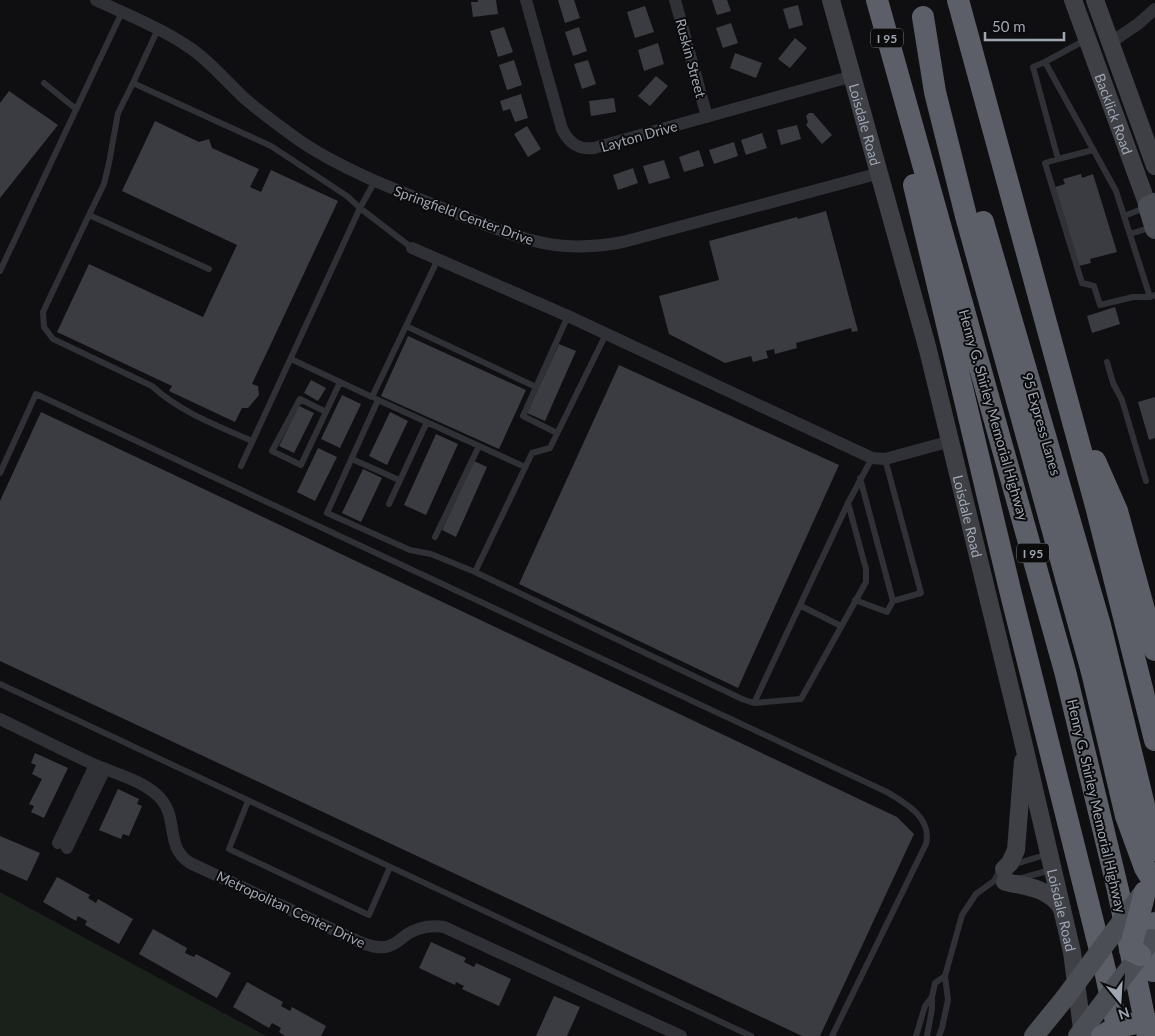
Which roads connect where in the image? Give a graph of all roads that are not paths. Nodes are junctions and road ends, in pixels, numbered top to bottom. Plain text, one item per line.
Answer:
1 (96, 0) edge
2 (526, 0) edge
3 (675, 0) edge
4 (831, 0) edge
5 (877, 0) edge
6 (958, 0) edge
7 (1073, 0) edge
8 (1095, 0) edge
9 (920, 9) edge
10 (1155, 9) edge
11 (122, 12) junction
12 (158, 29) junction
13 (1087, 38) junction
14 (1110, 43) junction
15 (1045, 62) junction
16 (853, 76) junction
17 (898, 76) junction
18 (44, 84) dead end
19 (132, 84) junction
20 (76, 109) junction
21 (708, 117) junction
22 (1093, 150) junction
23 (1058, 159) junction
24 (1155, 166) edge
25 (880, 173) junction
26 (375, 181) junction
27 (1151, 205) edge
28 (360, 208) junction
29 (89, 215) junction
30 (1124, 216) junction
31 (1155, 227) edge
32 (1130, 234) junction
33 (412, 248) joint
34 (438, 259) junction
35 (209, 269) dead end
36 (0, 271) edge
37 (1152, 296) edge
38 (568, 316) junction
39 (406, 326) junction
40 (606, 334) junction
41 (290, 359) junction
42 (1107, 362) dead end
43 (340, 382) junction
44 (536, 387) junction
45 (375, 399) junction
46 (1069, 404) junction
47 (326, 412) junction
48 (426, 422) junction
49 (557, 433) junction
50 (252, 441) junction
51 (951, 441) junction
52 (479, 446) junction
53 (879, 458) junction
54 (352, 459) junction
55 (241, 466) dead end
56 (525, 467) junction
57 (0, 473) edge
58 (860, 478) junction
59 (400, 480) junction
60 (1146, 481) dead end
61 (848, 503) junction
62 (389, 504) dead end
63 (435, 537) dead end
64 (474, 572) junction
65 (855, 600) junction
66 (893, 601) junction
67 (800, 606) junction
68 (841, 626) junction
69 (1155, 650) edge
70 (0, 684) edge
71 (754, 703) junction
72 (0, 719) edge
73 (1021, 733) junction
74 (1155, 740) edge
75 (100, 767) junction
76 (1122, 800) junction
77 (248, 801) junction
78 (1155, 820) edge
79 (62, 846) dead end
80 (1051, 862) junction
81 (390, 867) junction
82 (1151, 875) edge
83 (1001, 877) junction
84 (1062, 910) junction
85 (1104, 945) junction
86 (1149, 950) edge
87 (945, 976) junction
88 (1124, 977) joint
89 (932, 997) junction
90 (1155, 1024) edge
91 (682, 1036) edge
92 (751, 1036) edge
93 (832, 1036) edge
94 (916, 1036) edge
95 (927, 1036) edge
96 (939, 1036) edge
97 (1034, 1036) edge
98 (1078, 1036) edge
99 (1083, 1036) edge
100 (1102, 1036) edge
101 (1119, 1036) edge
102 (1148, 1036) edge

1 - 11 street, Springfield Center Drive
2 - 21 street, Layton Drive
3 - 21 street, Ruskin Street
4 - 16 main road, Loisdale Road
5 - 17 highway, Henry G. Shirley Memorial Highway / I 95
6 - 46 highway
7 - 13 main road, Backlick Road
8 - 14 main road, Backlick Road
9 - 76 highway
9 - 82 highway, 95 Express Lanes
10 - 14 street
11 - 12 street, Springfield Center Drive
11 - 20 lane
12 - 19 lane
12 - 26 street, Springfield Center Drive
13 - 15 lane
13 - 27 main road, Backlick Road
14 - 24 main road, Backlick Road
15 - 22 lane
15 - 23 lane
16 - 21 street, Layton Drive
16 - 25 main road, Loisdale Road
17 - 101 highway
17 - 102 highway, Henry G. Shirley Memorial Highway / I 95
18 - 20 lane
19 - 28 lane
19 - 29 lane
20 - 36 lane
22 - 23 lane
22 - 30 lane
23 - 37 lane
25 - 26 street, Springfield Center Drive
25 - 51 main road, Loisdale Road
26 - 28 lane
27 - 30 lane
27 - 31 main road, Backlick Road
28 - 33 lane
28 - 41 lane
29 - 35 lane
29 - 50 lane
30 - 32 lane
31 - 32 lane
32 - 37 lane
33 - 34 street
34 - 38 street
34 - 39 lane
38 - 40 street
38 - 44 lane
39 - 44 lane
39 - 45 lane
40 - 49 lane
40 - 53 street
41 - 43 lane
41 - 50 lane
42 - 60 lane
43 - 45 lane
43 - 47 lane
44 - 49 lane
45 - 48 lane
45 - 54 lane
46 - 69 highway
46 - 74 highway
47 - 47 lane
48 - 52 lane
48 - 59 lane
49 - 56 lane
50 - 55 lane
51 - 53 street
51 - 73 main road, Loisdale Road
52 - 56 lane
52 - 63 lane
53 - 58 lane
53 - 66 lane
54 - 59 lane
54 - 64 lane
56 - 64 lane
57 - 93 lane
58 - 61 lane
58 - 66 lane
59 - 62 lane
61 - 65 lane
61 - 67 lane
64 - 71 lane
65 - 66 lane
65 - 68 lane
67 - 68 lane
67 - 71 lane
68 - 71 lane
70 - 77 lane
72 - 75 street, Metropolitan Center Drive
73 - 80 main road, Loisdale Road
73 - 83 main road
75 - 79 street
75 - 91 street, Metropolitan Center Drive
76 - 78 highway, bridge
76 - 82 highway
77 - 81 lane
77 - 81 lane
80 - 83 lane
80 - 83 lane
80 - 84 main road, Loisdale Road
81 - 92 lane
82 - 85 main road, bridge
82 - 86 highway, bridge
83 - 84 main road
83 - 87 lane
84 - 99 main road, Loisdale Road
85 - 86 highway
85 - 97 main road, bridge
86 - 88 highway, bridge
87 - 89 lane
87 - 96 lane
88 - 98 main road, bridge
89 - 94 lane
89 - 95 lane
90 - 100 highway, bridge

